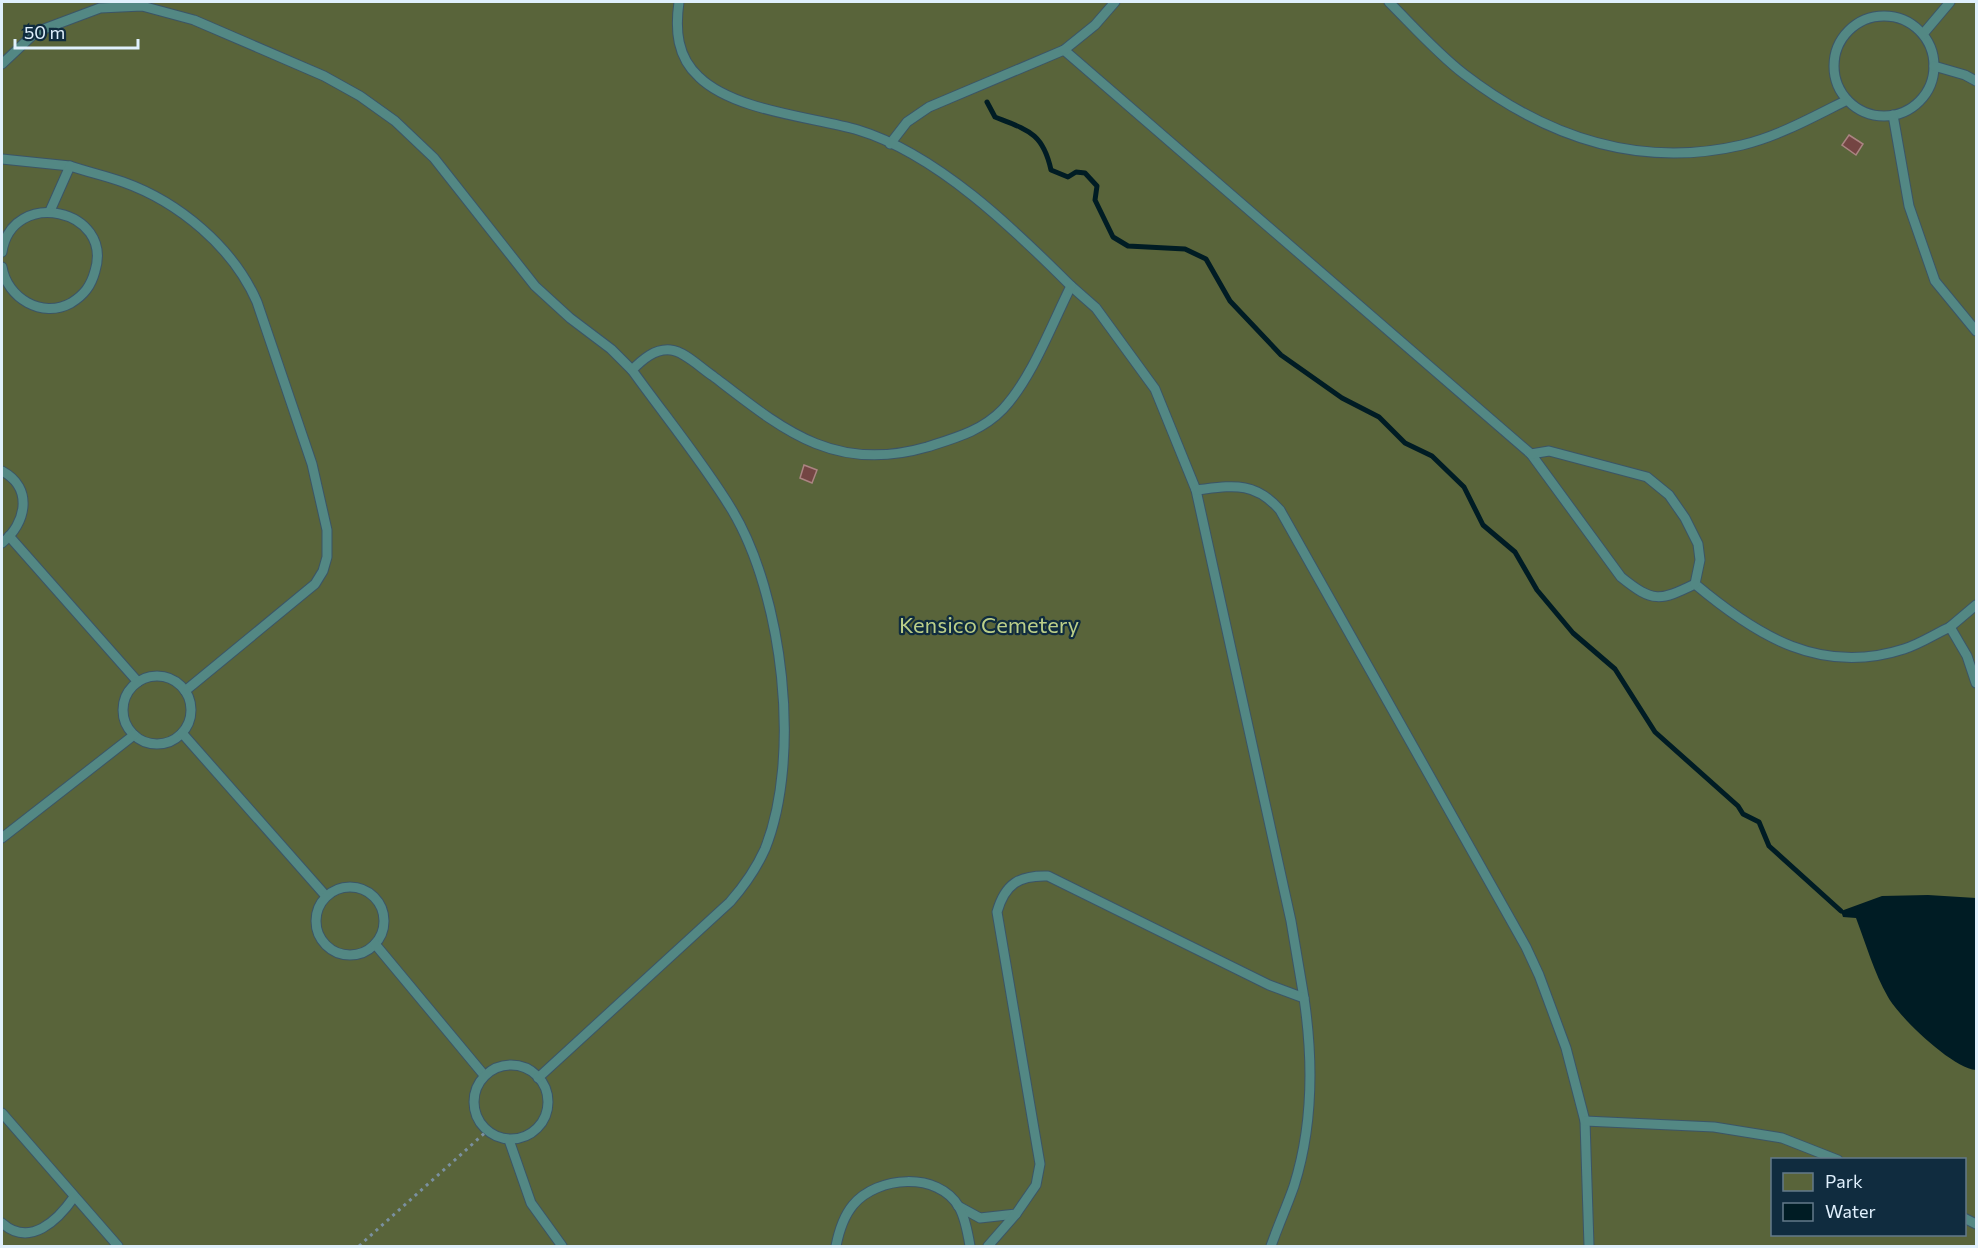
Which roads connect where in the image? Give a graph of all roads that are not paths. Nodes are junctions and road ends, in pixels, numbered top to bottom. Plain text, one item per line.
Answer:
1 (679, 2) edge
2 (1114, 2) edge
3 (1389, 2) edge
4 (1950, 2) edge
5 (1923, 34) junction
6 (1064, 50) junction
7 (2, 64) edge
8 (1934, 66) junction
9 (1977, 81) edge
10 (1847, 100) junction
11 (1893, 115) junction
12 (890, 144) junction
13 (2, 159) edge
14 (70, 166) junction
15 (50, 211) junction
16 (2, 252) edge
17 (2, 267) edge
18 (1071, 286) junction
19 (1977, 331) edge
20 (632, 370) junction
21 (1531, 454) junction
22 (2, 471) edge
23 (1196, 490) junction
24 (5, 539) edge
25 (1695, 584) junction
26 (1977, 605) edge
27 (1950, 627) junction
28 (138, 682) junction
29 (1977, 683) edge
30 (185, 691) junction
31 (182, 733) junction
32 (134, 735) junction
33 (2, 838) edge
34 (325, 895) junction
35 (375, 944) junction
36 (1304, 998) junction
37 (484, 1075) junction
38 (538, 1078) junction
39 (3, 1118) edge
40 (1585, 1121) junction
41 (508, 1140) junction
42 (1833, 1158) edge
43 (74, 1197) junction
44 (958, 1206) junction
45 (1016, 1214) junction
46 (2, 1223) edge
47 (118, 1246) edge
48 (562, 1246) edge
49 (836, 1246) edge
50 (970, 1246) edge
51 (988, 1246) edge
52 (1271, 1246) edge
53 (1589, 1246) edge

1 - 12 lane
2 - 6 lane
3 - 10 lane
4 - 5 lane
5 - 8 lane
5 - 10 lane
6 - 12 lane
6 - 21 lane
7 - 20 lane
8 - 9 lane
8 - 11 lane
10 - 11 lane
11 - 19 lane
12 - 18 lane
13 - 14 lane
14 - 15 lane
14 - 30 lane
15 - 16 lane
15 - 17 lane
18 - 20 lane
18 - 23 lane
20 - 38 lane
21 - 25 lane
21 - 25 lane
22 - 24 lane
23 - 36 lane
23 - 40 lane
24 - 28 lane
25 - 27 lane
26 - 27 lane
27 - 29 lane
28 - 30 lane
28 - 32 lane
30 - 31 lane
31 - 32 lane
31 - 34 lane
32 - 33 lane
34 - 35 lane
34 - 35 lane
35 - 37 lane
36 - 45 lane
36 - 52 lane
37 - 38 lane
37 - 41 lane
38 - 41 lane
39 - 43 lane
40 - 42 lane
40 - 53 lane
41 - 48 lane
43 - 46 lane
43 - 47 lane
44 - 45 lane
44 - 49 lane
44 - 50 lane
45 - 51 lane

